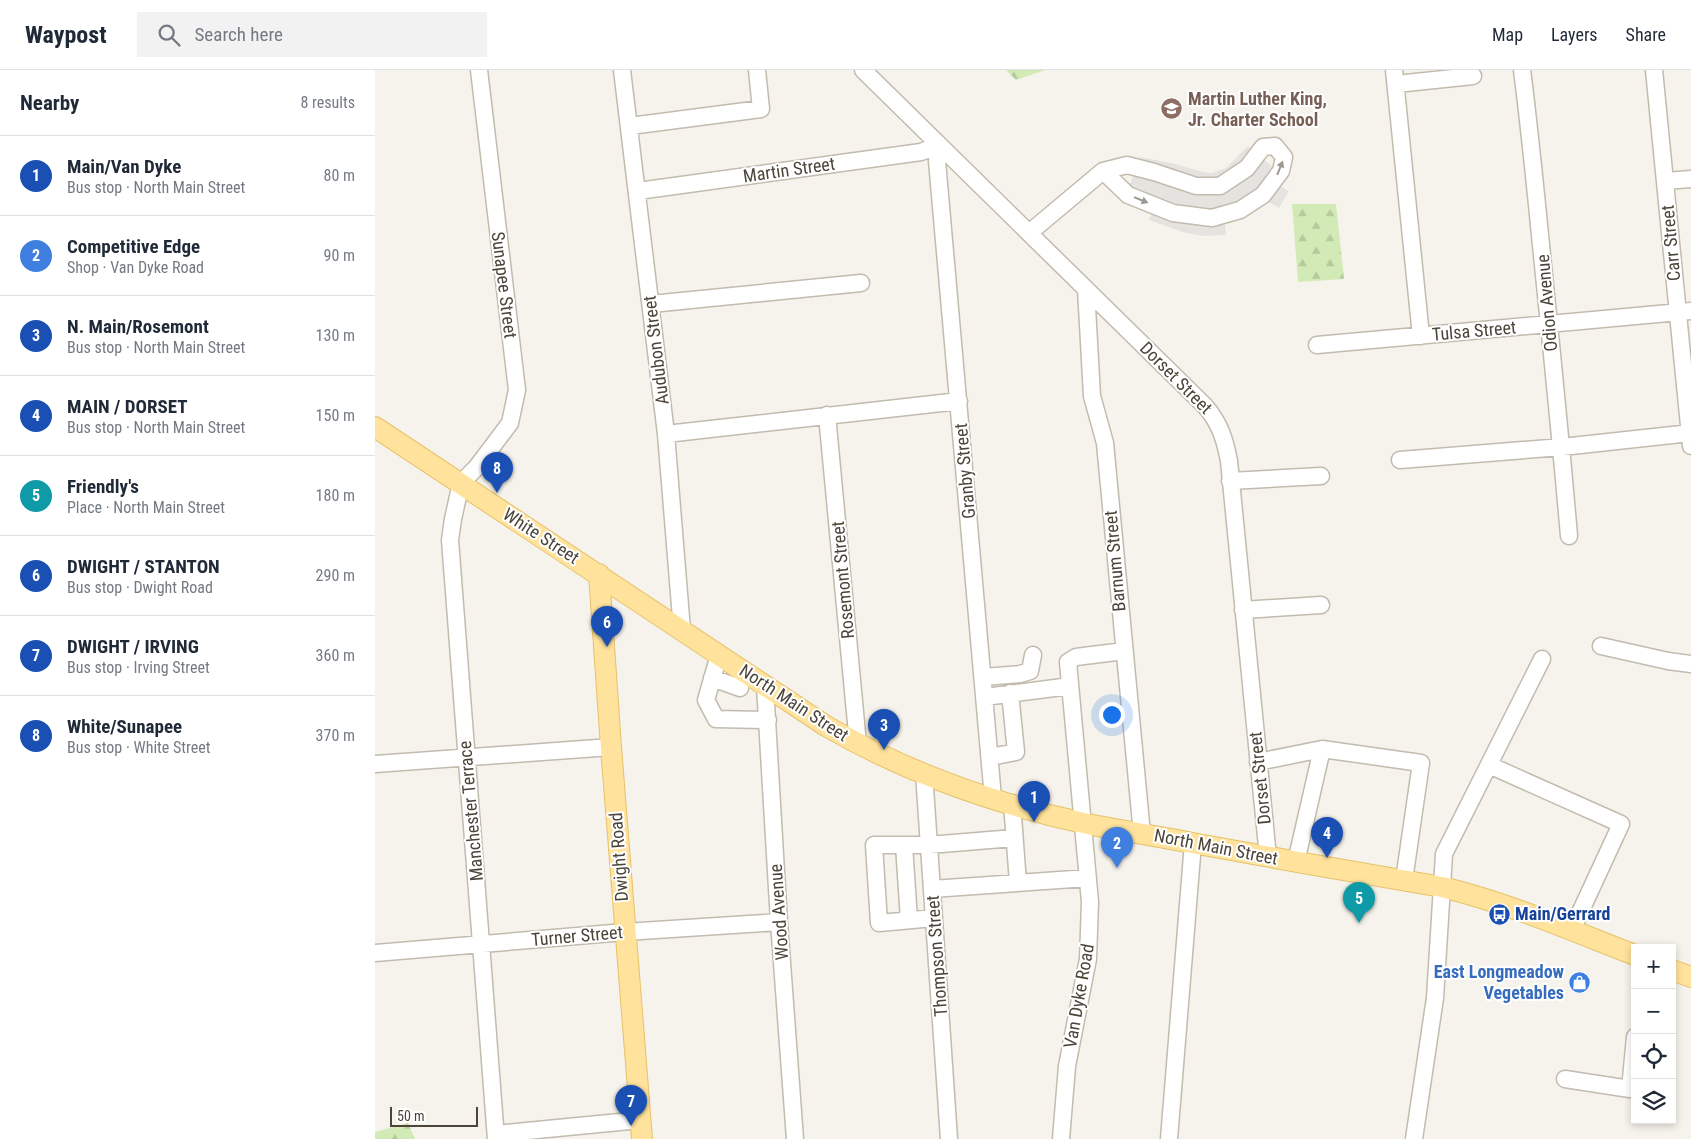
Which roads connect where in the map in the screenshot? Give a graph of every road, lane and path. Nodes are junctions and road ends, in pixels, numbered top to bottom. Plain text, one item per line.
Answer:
1 (479, 70) edge
2 (622, 70) edge
3 (757, 70) edge
4 (863, 70) edge
5 (1523, 70) edge
6 (1654, 70) edge
7 (1473, 76) dead end
8 (1395, 77) edge
9 (630, 126) junction
10 (939, 145) junction
11 (1103, 171) junction
12 (1691, 179) edge
13 (1666, 181) junction
14 (638, 190) junction
15 (1029, 233) junction
16 (861, 283) dead end
17 (1086, 289) junction
18 (651, 304) junction
19 (1684, 311) edge
20 (1549, 324) junction
21 (1421, 336) junction
22 (1317, 345) dead end
23 (959, 401) junction
24 (827, 415) junction
25 (375, 427) edge
26 (666, 434) junction
27 (1691, 437) edge
28 (1562, 447) junction
29 (1400, 460) dead end
30 (1321, 476) dead end
31 (1230, 480) junction
32 (461, 483) junction
33 (1569, 536) dead end
34 (599, 574) junction
35 (1321, 605) dead end
36 (1243, 610) junction
37 (682, 630) junction
38 (1601, 646) dead end
39 (1124, 651) junction
40 (719, 655) junction
41 (1033, 655) dead end
42 (1543, 659) dead end
43 (1691, 664) edge
44 (983, 677) junction
45 (713, 678) junction
46 (765, 686) junction
47 (1070, 686) junction
48 (740, 688) dead end
49 (1010, 693) junction
50 (985, 697) junction
51 (767, 720) junction
52 (858, 744) junction
53 (611, 747) junction
54 (1322, 749) junction
55 (990, 757) junction
56 (467, 758) junction
57 (1258, 762) junction
58 (375, 764) edge
59 (1489, 765) junction
60 (924, 773) junction
61 (1003, 800) junction
62 (1082, 822) junction
63 (1143, 834) junction
64 (1015, 838) junction
65 (1193, 843) junction
66 (904, 844) junction
67 (929, 845) junction
68 (1268, 857) junction
69 (1296, 862) junction
70 (1088, 878) junction
71 (1404, 880) junction
72 (1018, 883) junction
73 (1442, 887) junction
74 (932, 889) junction
75 (934, 918) junction
76 (909, 920) junction
77 (779, 922) junction
78 (1572, 930) junction
79 (625, 932) junction
80 (482, 945) junction
81 (375, 953) edge
82 (1631, 953) edge
83 (1676, 971) edge
84 (1691, 977) edge
85 (1565, 1078) dead end
86 (1631, 1079) edge
87 (641, 1130) edge
88 (496, 1136) edge
89 (1418, 1138) edge
90 (795, 1139) edge
91 (949, 1139) edge
92 (1061, 1139) edge
93 (1169, 1139) edge

1 - 32 street, Sunapee Street
2 - 9 street, Audubon Street
3 - 9 street
4 - 10 street, Dorset Street
5 - 20 street, Odion Avenue
6 - 13 street, Carr Street
7 - 8 street
8 - 21 street
9 - 14 street, Audubon Street
10 - 14 street, Martin Street
10 - 15 street, Dorset Street
10 - 23 street, Granby Street
11 -> 11 street
11 - 15 street
12 - 13 street
13 - 19 street, Carr Street
14 - 18 street, Audubon Street
15 - 17 street, Dorset Street
16 - 18 street
17 - 31 street, Dorset Street
17 - 39 street, Barnum Street
18 - 26 street, Audubon Street
19 - 20 street, Tulsa Street
19 - 27 street, Carr Street
20 - 21 street, Tulsa Street
20 - 28 street, Odion Avenue
21 - 22 street, Tulsa Street
23 - 24 street
23 - 44 street, Granby Street
24 - 26 street
24 - 52 street, Rosemont Street
25 - 32 main road, White Street
26 - 37 street, Audubon Street
27 - 28 street
28 - 29 street
28 - 33 street, Odion Avenue
30 - 31 street
31 - 36 street, Dorset Street
32 - 34 main road, White Street
32 - 56 street, Manchester Terrace
34 - 37 main road, White Street
34 - 53 main road, Dwight Road
35 - 36 street
36 - 57 street, Dorset Street
37 - 40 main road, North Main Street
38 - 43 street
39 - 47 street, Van Dyke Road
39 - 63 street, Barnum Street
40 - 45 street
40 - 46 main road, North Main Street
41 - 44 street
42 - 59 street
44 - 50 street, Granby Street
45 - 48 street
45 - 51 street
46 - 51 street, Wood Avenue
46 - 52 main road, North Main Street
47 - 49 street
47 - 62 street, Van Dyke Road
49 - 50 street
49 - 55 street
50 - 55 street, Granby Street
51 - 77 street, Wood Avenue
52 - 60 main road, North Main Street
53 - 56 street
53 - 79 main road, Dwight Road
54 - 57 street
54 - 69 street
54 - 71 street
55 - 61 street, Granby Street
56 - 58 street
56 - 80 street, Manchester Terrace
57 - 68 street, Dorset Street
59 - 73 street
59 - 78 street
60 - 61 main road, North Main Street
60 - 67 street, Thompson Street
61 - 62 main road, North Main Street
61 - 64 street, Granby Street
62 - 63 main road, North Main Street
62 - 70 street, Van Dyke Road
63 - 65 main road, North Main Street
64 - 67 street
64 - 72 street, Granby Street
65 - 68 main road, North Main Street
65 - 93 street
66 - 67 street
66 - 76 street
66 - 76 street
67 - 74 street, Thompson Street
68 - 69 main road, North Main Street
69 - 71 main road, North Main Street
70 - 72 street
70 - 92 street, Van Dyke Road
71 - 73 main road, North Main Street
72 - 74 street
73 - 78 main road, North Main Street
73 - 89 street
74 - 75 street, Thompson Street
75 - 76 street
75 - 91 street, Thompson Street
77 - 79 street, Turner Street
77 - 90 street, Wood Avenue
78 - 82 main road, North Main Street
79 - 80 street, Turner Street
79 - 87 main road, Dwight Road
80 - 81 street, Turner Street
80 - 88 street, Manchester Terrace
83 - 84 main road
85 - 86 street
87 - 88 street

